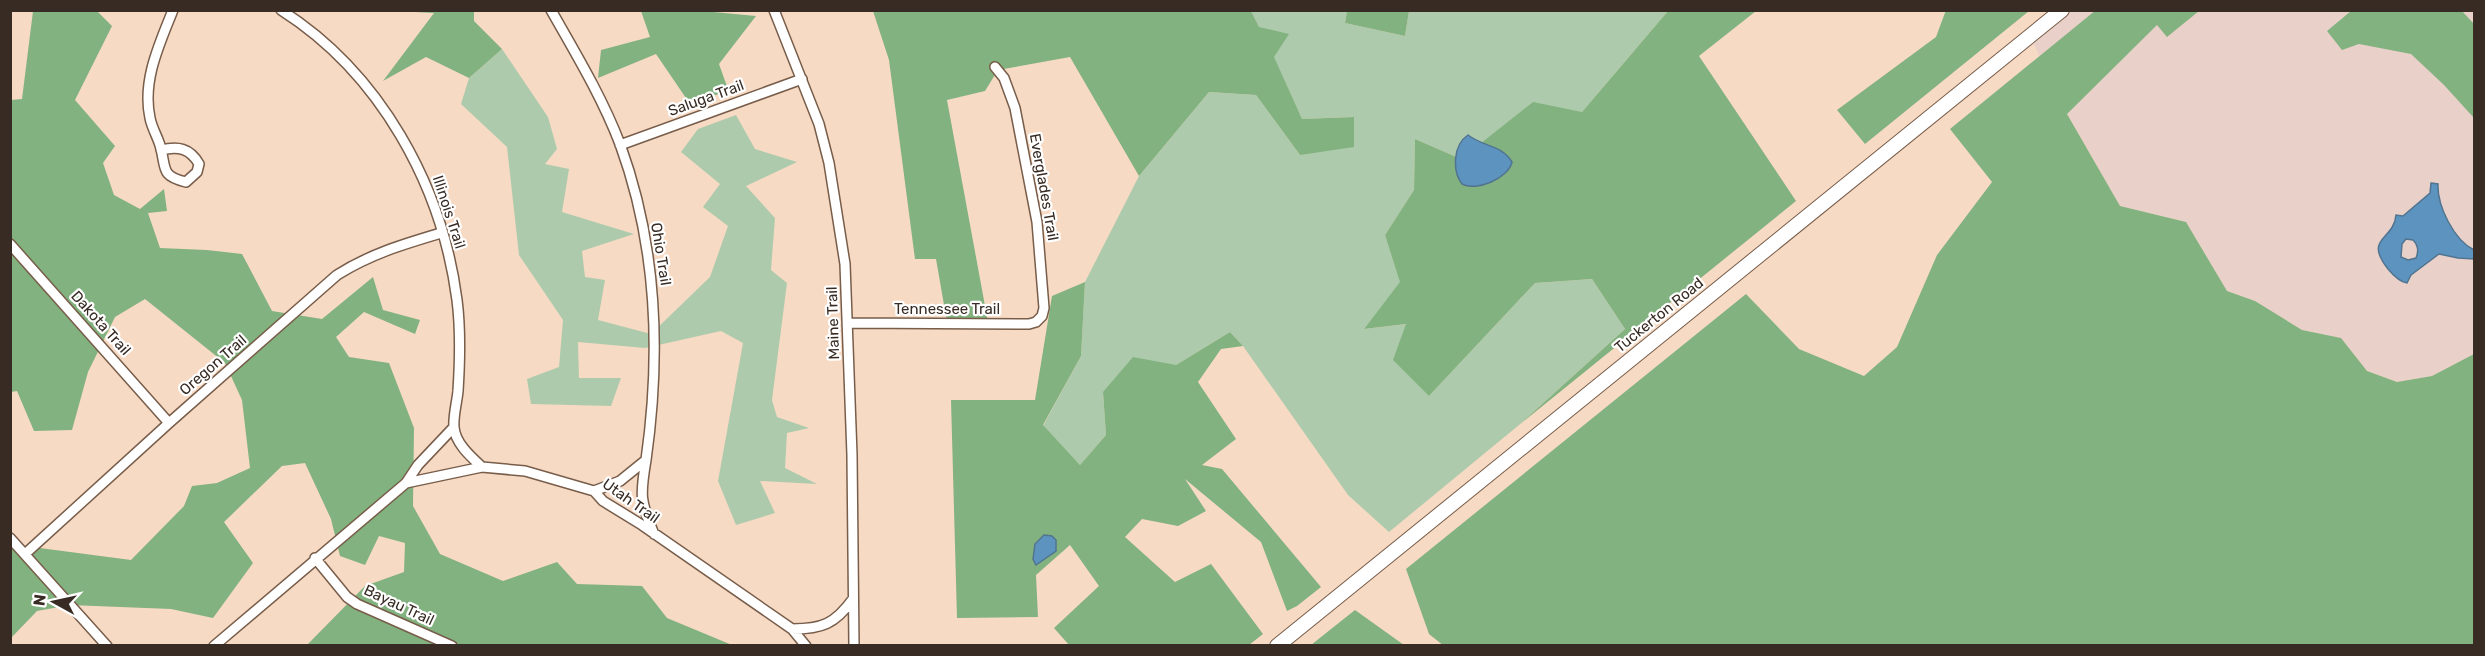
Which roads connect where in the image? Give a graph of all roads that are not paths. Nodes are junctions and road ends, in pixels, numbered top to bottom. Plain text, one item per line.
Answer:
1 (172, 10) edge
2 (281, 10) edge
3 (551, 10) edge
4 (774, 10) edge
5 (2062, 10) edge
6 (995, 67) dead end
7 (802, 79) junction
8 (620, 146) junction
9 (161, 150) junction
10 (441, 233) junction
11 (10, 244) edge
12 (1042, 316) joint
13 (849, 323) junction
14 (169, 423) junction
15 (454, 427) junction
16 (646, 460) junction
17 (482, 467) junction
18 (406, 483) junction
19 (594, 491) junction
20 (655, 536) junction
21 (10, 538) edge
22 (26, 554) junction
23 (315, 558) junction
24 (854, 599) junction
25 (792, 629) junction
26 (107, 645) edge
27 (214, 645) edge
28 (452, 645) edge
29 (806, 645) edge
30 (854, 645) edge
31 (1277, 645) edge

1 - 9 street
2 - 10 street, Illinois Trail
3 - 8 street, Ohio Trail
4 - 7 street, Maine Trail
5 - 31 main road, Tuckerton Road
6 - 12 street, Everglades Trail
7 - 8 street, Saluga Trail
7 - 13 street, Maine Trail
8 - 16 street, Ohio Trail
9 - 9 street
10 - 14 street, Oregon Trail
10 - 15 street, Illinois Trail
11 - 14 street, Dakota Trail
12 - 13 street, Tennessee Trail
13 - 24 street, Maine Trail
14 - 22 street, Oregon Trail
15 - 17 street
15 - 18 street, Utah Trail
16 - 19 street
16 - 20 street, Ohio Trail
17 - 18 street, Utah Trail
17 - 19 street, Utah Trail
18 - 23 street, Utah Trail
19 - 20 street, Utah Trail
20 - 25 street, Utah Trail
21 - 22 street
22 - 26 street
23 - 27 street, Utah Trail
23 - 28 street, Bayau Trail
24 - 25 street
24 - 30 street, Maine Trail
25 - 29 street, Utah Trail

